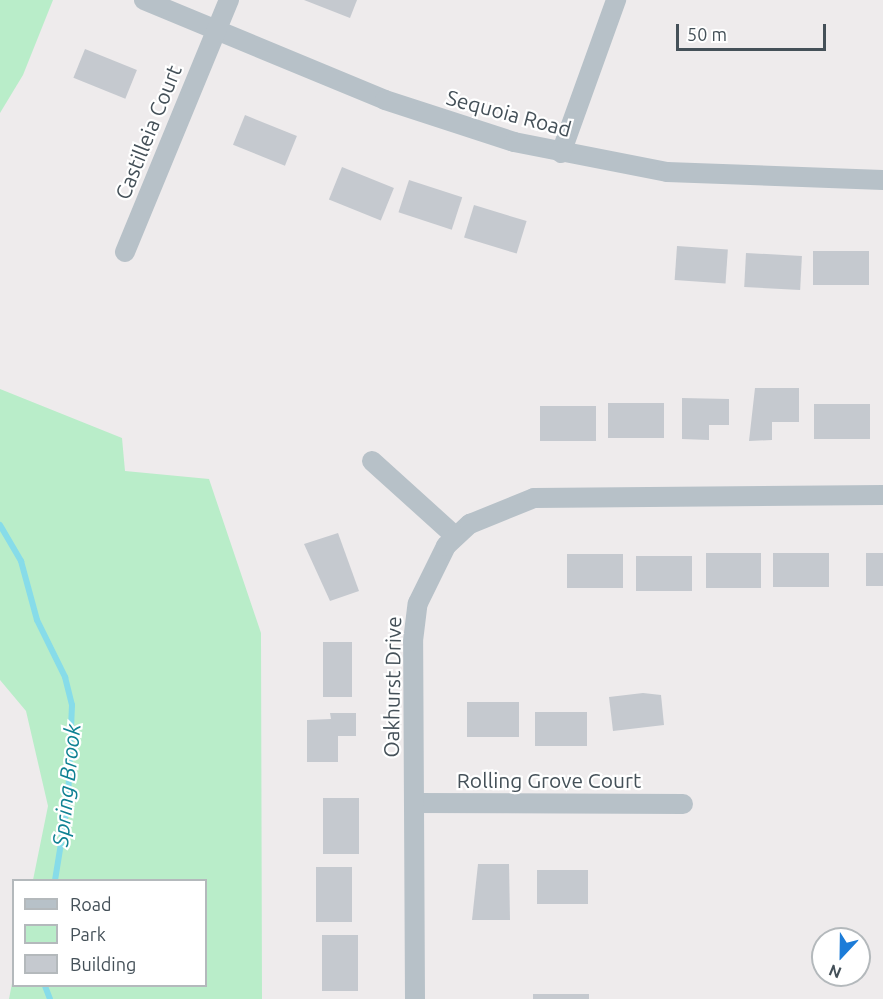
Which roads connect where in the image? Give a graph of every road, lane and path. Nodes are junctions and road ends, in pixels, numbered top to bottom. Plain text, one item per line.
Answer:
1 (144, 0) edge
2 (229, 0) edge
3 (616, 0) edge
4 (216, 30) junction
5 (561, 153) junction
6 (883, 180) edge
7 (125, 252) dead end
8 (372, 461) dead end
9 (883, 495) edge
10 (455, 536) junction
11 (414, 803) junction
12 (683, 804) dead end
13 (415, 999) edge

1 - 4 street, Sequoia Road
2 - 4 street, Castilleia Court
3 - 5 street
4 - 5 street, Sequoia Road
4 - 7 street, Castilleia Court
5 - 6 street, Sequoia Road
8 - 10 street
9 - 10 street, Oakhurst Drive
10 - 11 street, Oakhurst Drive
11 - 12 street, Rolling Grove Court
11 - 13 street, Oakhurst Drive

